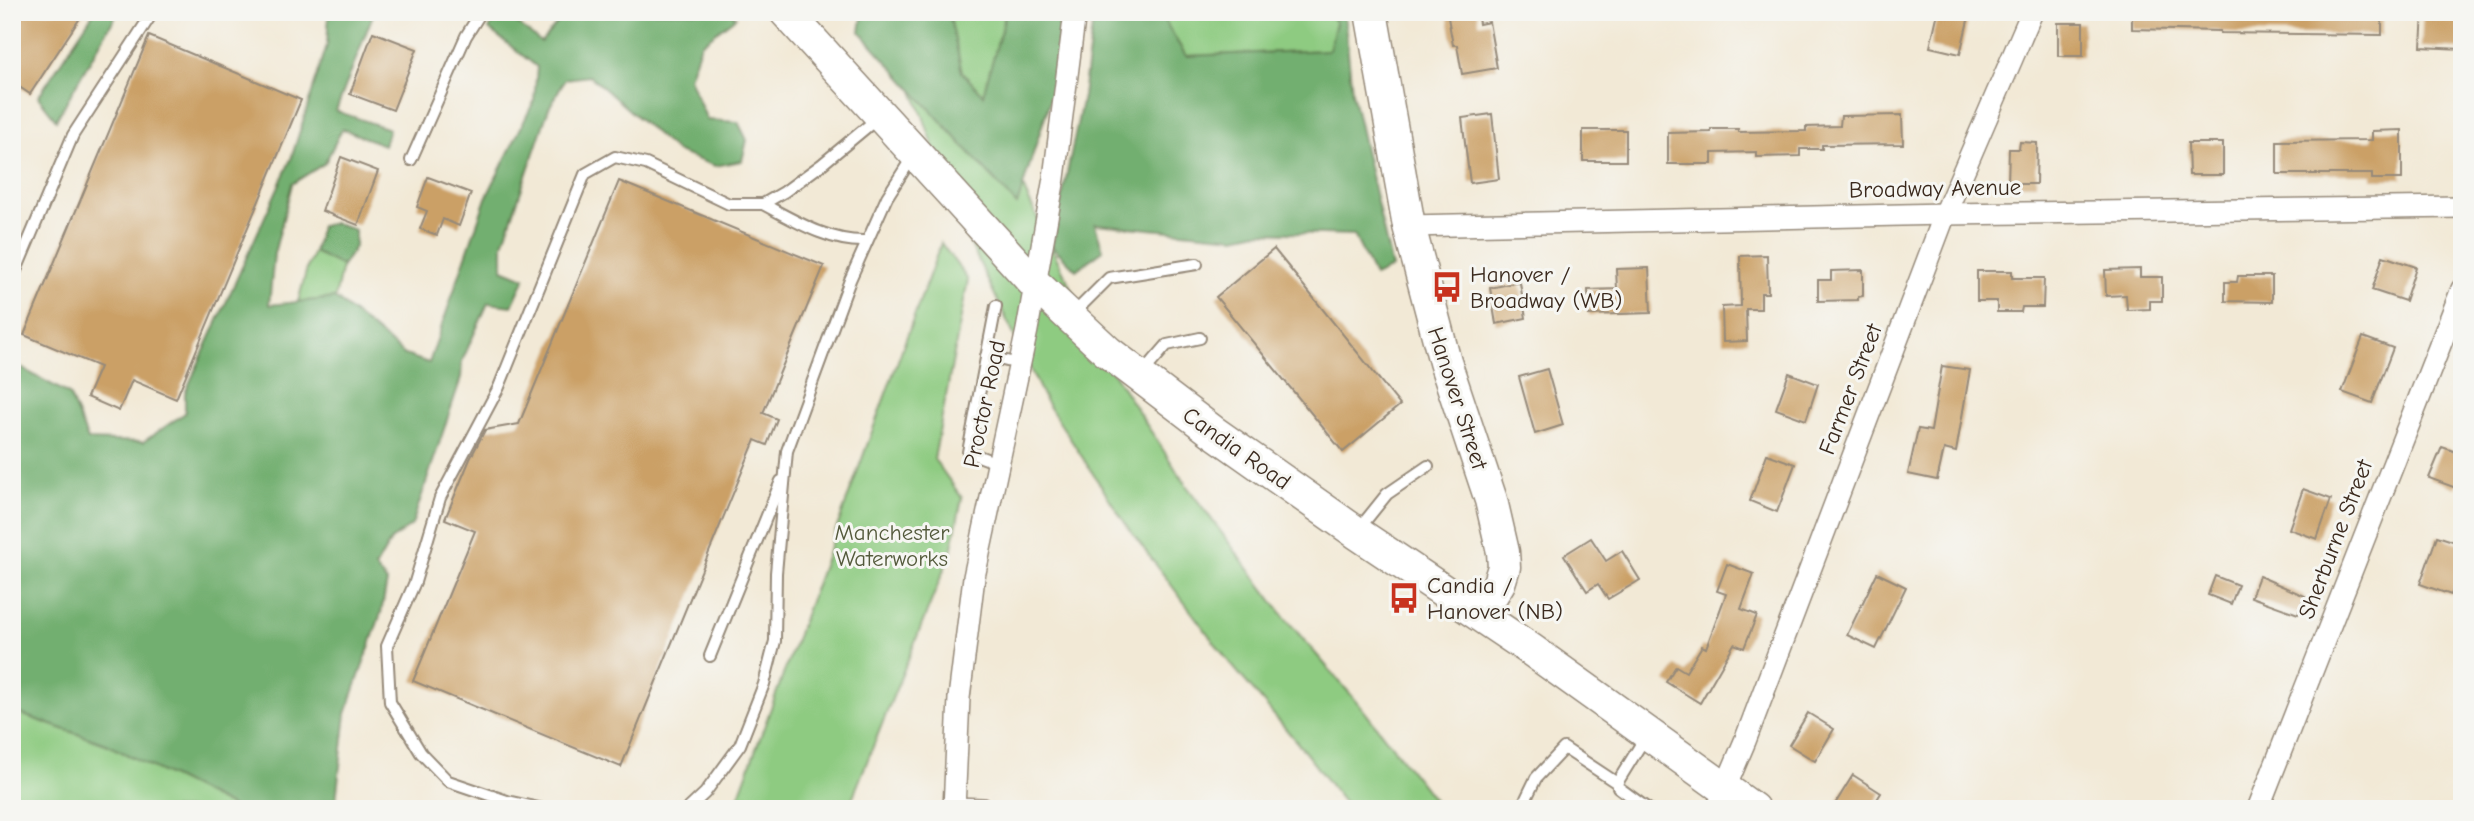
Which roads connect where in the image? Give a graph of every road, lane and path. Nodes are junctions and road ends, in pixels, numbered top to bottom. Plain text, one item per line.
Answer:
1 (153, 12) edge
2 (481, 12) edge
3 (786, 12) edge
4 (1074, 12) edge
5 (1371, 12) edge
6 (2032, 12) edge
7 (881, 115) junction
8 (915, 152) junction
9 (411, 159) dead end
10 (763, 204) junction
11 (2462, 207) edge
12 (1945, 214) junction
13 (1409, 226) junction
14 (867, 240) junction
15 (1197, 264) dead end
16 (12, 280) edge
17 (1034, 283) junction
18 (2462, 289) edge
19 (996, 306) dead end
20 (1069, 318) junction
21 (1200, 338) dead end
22 (986, 356) junction
23 (1018, 364) junction
24 (1140, 377) junction
25 (998, 463) junction
26 (1428, 466) dead end
27 (786, 470) junction
28 (1357, 533) junction
29 (1480, 614) junction
30 (709, 656) dead end
31 (1647, 733) junction
32 (1617, 783) junction
33 (1717, 798) edge
34 (954, 808) edge
35 (543, 809) edge
36 (688, 809) edge
37 (983, 809) edge
38 (1521, 809) edge
39 (1648, 809) edge
40 (1753, 809) edge
41 (2258, 809) edge

1 - 16 lane
2 - 9 lane
3 - 7 main road, Candia Road
4 - 17 street, Proctor Road
5 - 13 main road, Hanover Street
6 - 12 street, Farmer Street
7 - 8 main road, Candia Road
7 - 10 lane
8 - 14 lane
8 - 17 main road, Candia Road
10 - 14 lane
10 - 35 lane
11 - 12 street, Broadway Avenue
12 - 13 street, Broadway Avenue
12 - 33 street, Farmer Street
13 - 29 main road, Hanover Street
14 - 27 lane
15 - 20 lane
17 - 20 main road, Candia Road
17 - 23 street, Proctor Road
18 - 41 street, Sherburne Street
19 - 22 lane
20 - 24 main road, Candia Road
21 - 24 lane
22 - 23 lane
22 - 25 lane
23 - 25 street, Proctor Road
24 - 28 main road, Candia Road
25 - 34 street, Proctor Road
26 - 28 lane
27 - 30 lane
27 - 36 lane
28 - 29 main road, Candia Road
29 - 31 main road, Candia Road
31 - 32 lane
31 - 33 main road, Candia Road
32 - 38 lane
32 - 39 lane
33 - 40 main road, Candia Road
34 - 37 street

